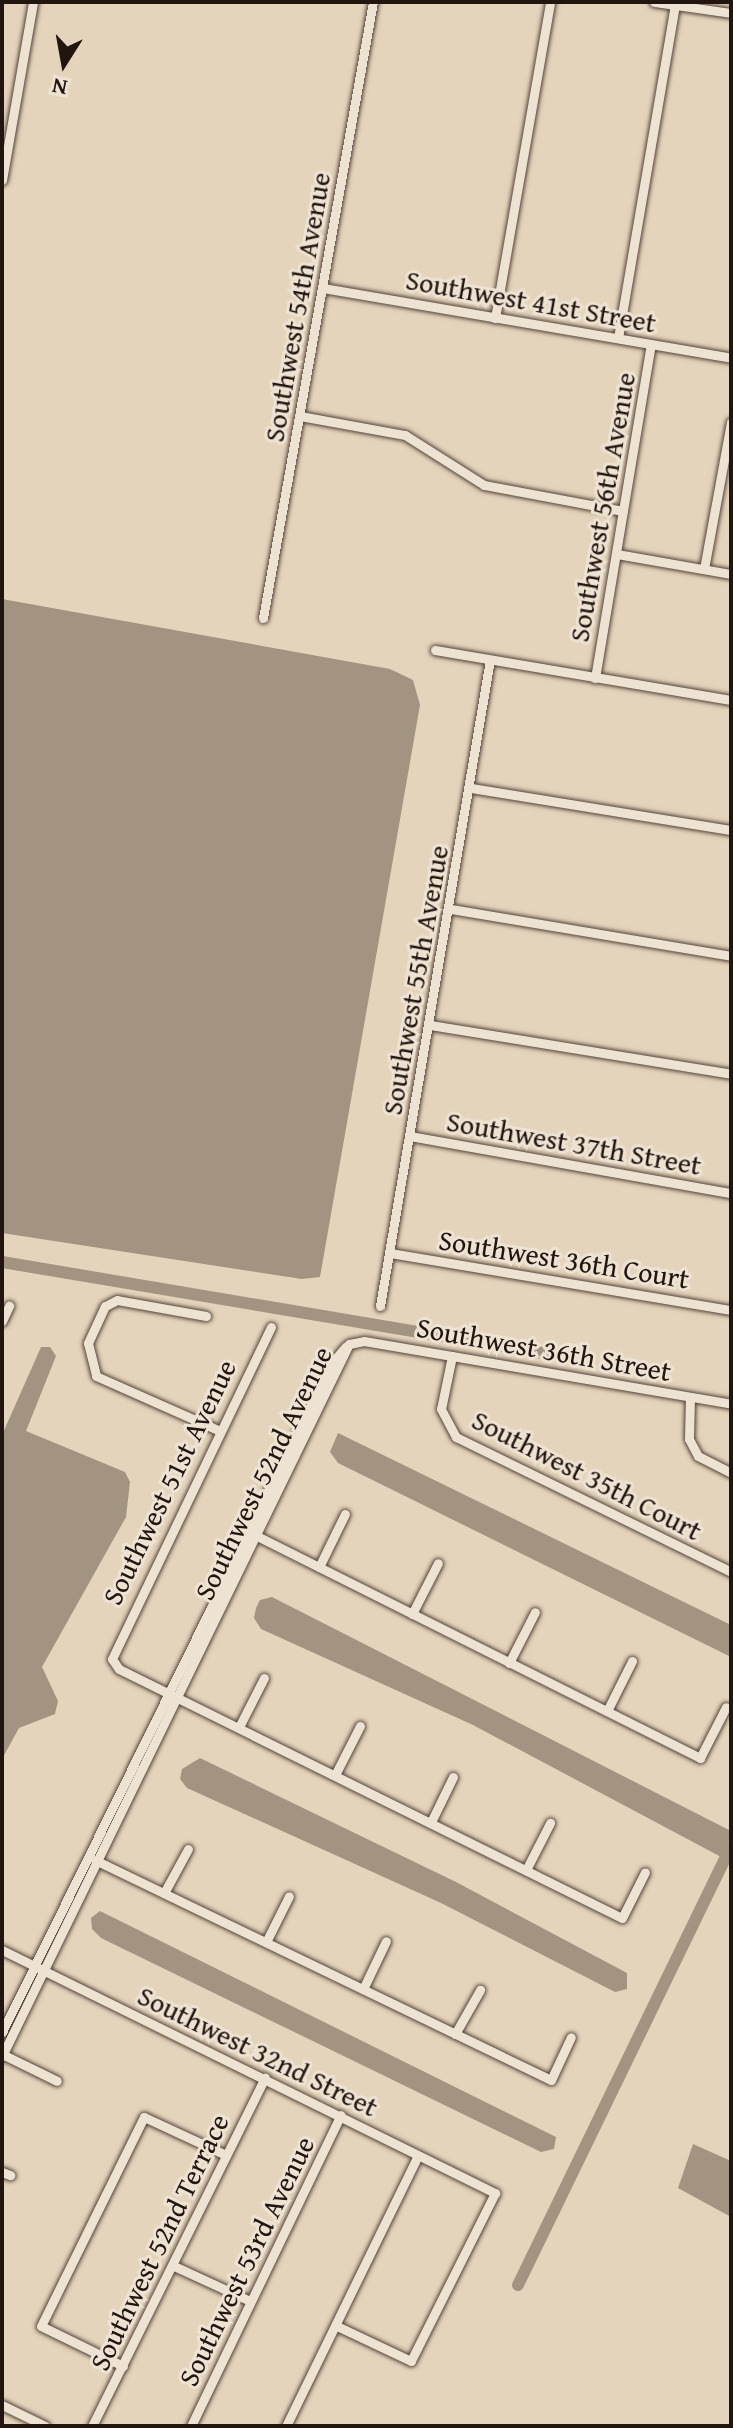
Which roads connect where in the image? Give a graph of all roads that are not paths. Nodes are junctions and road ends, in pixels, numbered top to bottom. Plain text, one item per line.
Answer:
1 (33, 2) edge
2 (373, 2) edge
3 (550, 2) edge
4 (654, 2) edge
5 (675, 6) junction
6 (710, 6) edge
7 (731, 13) edge
8 (2, 180) edge
9 (323, 288) junction
10 (495, 318) junction
11 (618, 338) junction
12 (651, 345) junction
13 (731, 358) edge
14 (300, 416) junction
15 (731, 422) edge
16 (623, 511) junction
17 (617, 554) junction
18 (704, 569) junction
19 (731, 574) edge
20 (263, 618) dead end
21 (435, 650) dead end
22 (490, 660) junction
23 (595, 678) junction
24 (731, 700) edge
25 (471, 788) junction
26 (731, 830) edge
27 (451, 909) junction
28 (731, 956) edge
29 (430, 1025) junction
30 (731, 1074) edge
31 (410, 1136) junction
32 (731, 1193) edge
33 (390, 1253) junction
34 (9, 1306) dead end
35 (380, 1306) dead end
36 (731, 1310) edge
37 (206, 1316) dead end
38 (2, 1321) edge
39 (271, 1327) dead end
40 (349, 1344) joint
41 (452, 1356) junction
42 (690, 1397) junction
43 (731, 1404) edge
44 (218, 1430) junction
45 (731, 1473) edge
46 (345, 1514) dead end
47 (253, 1534) junction
48 (438, 1563) dead end
49 (319, 1567) junction
50 (731, 1572) edge
51 (535, 1612) dead end
52 (412, 1614) junction
53 (632, 1661) dead end
54 (509, 1663) junction
55 (264, 1678) dead end
56 (174, 1694) junction
57 (726, 1707) dead end
58 (607, 1711) junction
59 (360, 1726) dead end
60 (239, 1727) junction
61 (335, 1775) junction
62 (453, 1777) dead end
63 (431, 1822) junction
64 (550, 1823) dead end
65 (188, 1849) dead end
66 (93, 1859) junction
67 (526, 1870) junction
68 (645, 1872) dead end
69 (164, 1893) junction
70 (289, 1896) dead end
71 (386, 1941) dead end
72 (266, 1942) junction
73 (2, 1950) edge
74 (39, 1968) junction
75 (363, 1989) junction
76 (480, 1990) dead end
77 (2, 2032) edge
78 (455, 2034) junction
79 (571, 2037) dead end
80 (2, 2055) edge
81 (265, 2078) junction
82 (57, 2081) dead end
83 (341, 2115) junction
84 (226, 2155) junction
85 (418, 2155) junction
86 (174, 2266) junction
87 (250, 2301) junction
88 (337, 2326) junction
89 (123, 2366) junction
90 (2, 2405) edge
91 (45, 2426) edge
92 (92, 2426) edge
93 (191, 2426) edge
94 (286, 2426) edge

1 - 8 street
2 - 9 street, Southwest 54th Avenue
3 - 10 street
4 - 5 street
5 - 6 street
5 - 11 street, Southwest 56th Avenue
6 - 7 street
9 - 10 street, Southwest 41st Street
9 - 14 street, Southwest 54th Avenue
10 - 11 street, Southwest 41st Street
11 - 12 street, Southwest 41st Street
12 - 13 street, Southwest 41st Street
12 - 16 street, Southwest 56th Avenue
14 - 16 street
14 - 20 street, Southwest 54th Avenue
15 - 18 street
16 - 17 street, Southwest 56th Avenue
17 - 18 street
17 - 23 street, Southwest 56th Avenue
18 - 19 street
21 - 22 street
22 - 23 street
22 - 25 street, Southwest 55th Avenue
23 - 24 street
25 - 26 street
25 - 27 street, Southwest 55th Avenue
27 - 28 street
27 - 29 street, Southwest 55th Avenue
29 - 30 street
29 - 31 street, Southwest 55th Avenue
31 - 32 street, Southwest 37th Street
31 - 33 street, Southwest 55th Avenue
33 - 35 street, Southwest 55th Avenue
33 - 36 street, Southwest 36th Court
34 - 38 street
37 - 44 street
39 - 44 street, Southwest 51st Avenue
40 - 41 street, Southwest 36th Street
40 - 47 street, Southwest 52nd Avenue
41 - 42 street, Southwest 36th Street
41 - 50 street, Southwest 35th Court
42 - 43 street, Southwest 36th Street
42 - 45 street
44 - 56 street, Southwest 51st Avenue
46 - 49 street
47 - 49 street
47 - 56 street, Southwest 52nd Avenue
48 - 52 street
49 - 52 street
51 - 54 street
52 - 54 street
53 - 58 street
54 - 58 street
55 - 60 street
56 - 60 street
56 - 66 street, Southwest 52nd Avenue
57 - 58 street
59 - 61 street
60 - 61 street
61 - 63 street
62 - 63 street
63 - 67 street
64 - 67 street
65 - 69 street
66 - 69 street
66 - 74 street, Southwest 52nd Avenue
67 - 68 street
69 - 72 street
70 - 72 street
71 - 75 street
72 - 75 street
73 - 74 street, Southwest 32nd Street
74 - 77 street, Southwest 52nd Avenue
74 - 80 street, Southwest 52nd Avenue
74 - 81 street, Southwest 32nd Street
75 - 78 street
76 - 78 street
78 - 79 street
80 - 82 street, Southwest 52nd Avenue
81 - 83 street, Southwest 32nd Street
81 - 84 street, Southwest 52nd Terrace
83 - 85 street, Southwest 32nd Street
83 - 87 street, Southwest 53rd Avenue
84 - 86 street, Southwest 52nd Terrace
84 - 89 street
85 - 88 street
85 - 88 street, Southwest 32nd Street
86 - 87 street
86 - 89 street, Southwest 52nd Terrace
87 - 93 street, Southwest 53rd Avenue
88 - 94 street
89 - 92 street, Southwest 52nd Terrace
90 - 91 street

